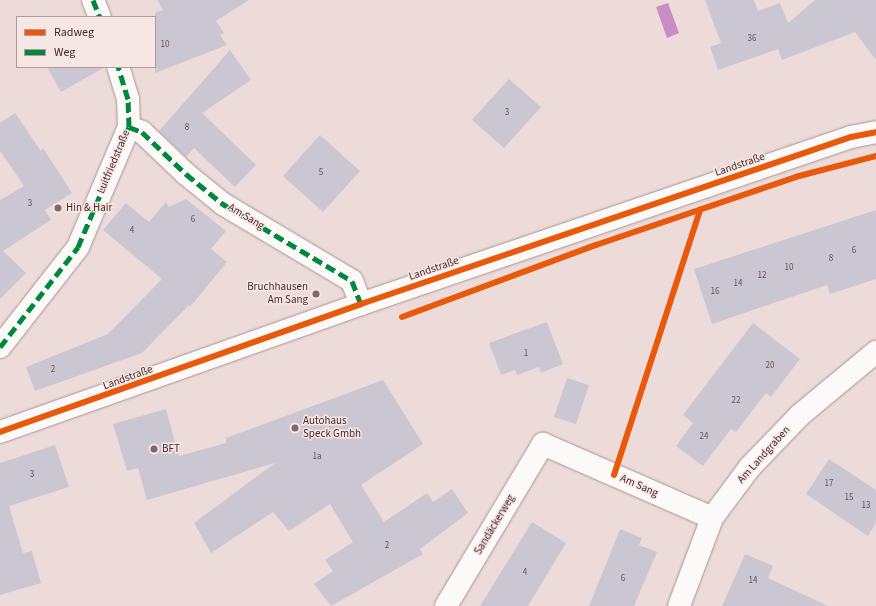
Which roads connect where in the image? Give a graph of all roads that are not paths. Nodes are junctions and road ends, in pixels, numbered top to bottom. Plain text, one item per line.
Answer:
1 (93, 0) edge
2 (100, 16) edge
3 (118, 68) edge
4 (876, 123) edge
5 (129, 128) junction
6 (876, 132) edge
7 (850, 137) junction
8 (361, 304) junction
9 (0, 347) edge
10 (876, 352) edge
11 (0, 432) edge
12 (543, 444) joint
13 (712, 518) junction
14 (446, 606) edge
15 (679, 606) edge

1 - 2 street
3 - 5 street, Luitfriedstraße
4 - 7 street, Landstraße
5 - 8 street, Am Sang
5 - 9 street, Luitfriedstraße
6 - 7 street, Landstraße
7 - 8 street, Landstraße
8 - 11 street, Landstraße
10 - 13 street, Am Landgraben
12 - 13 street, Am Sang
12 - 14 street, Sandäckerweg
13 - 15 street, Am Landgraben

